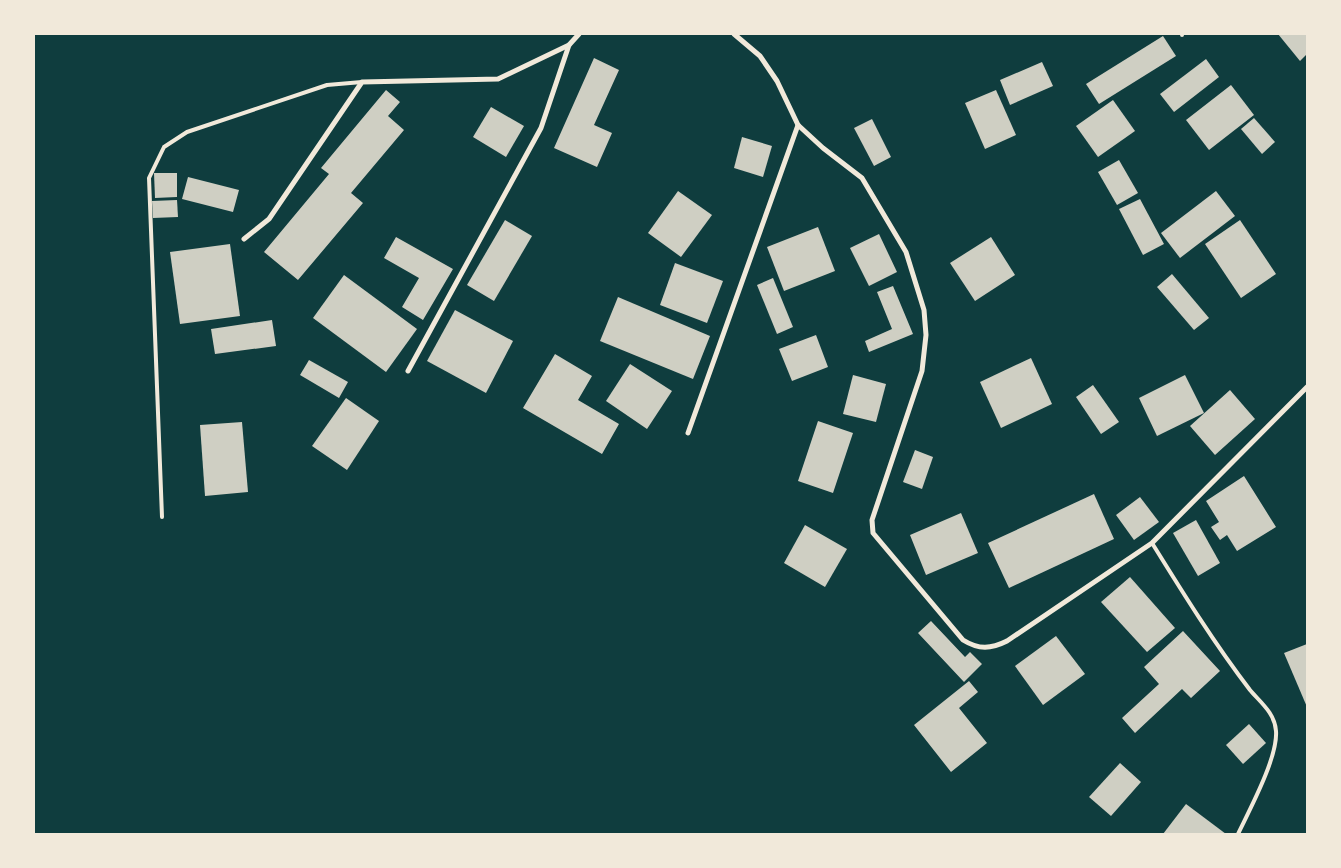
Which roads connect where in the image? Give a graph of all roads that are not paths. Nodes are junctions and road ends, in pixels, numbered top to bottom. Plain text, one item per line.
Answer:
1 (579, 34) edge
2 (734, 34) edge
3 (569, 45) junction
4 (362, 82) junction
5 (798, 125) junction
6 (244, 239) dead end
7 (408, 371) dead end
8 (1307, 387) edge
9 (688, 433) dead end
10 (162, 517) dead end
11 (1152, 543) junction
12 (1238, 834) edge

1 - 3 street
2 - 5 street
3 - 4 street
3 - 7 street
4 - 6 street
4 - 10 lane
5 - 9 street
5 - 11 street
8 - 11 street
11 - 12 lane

